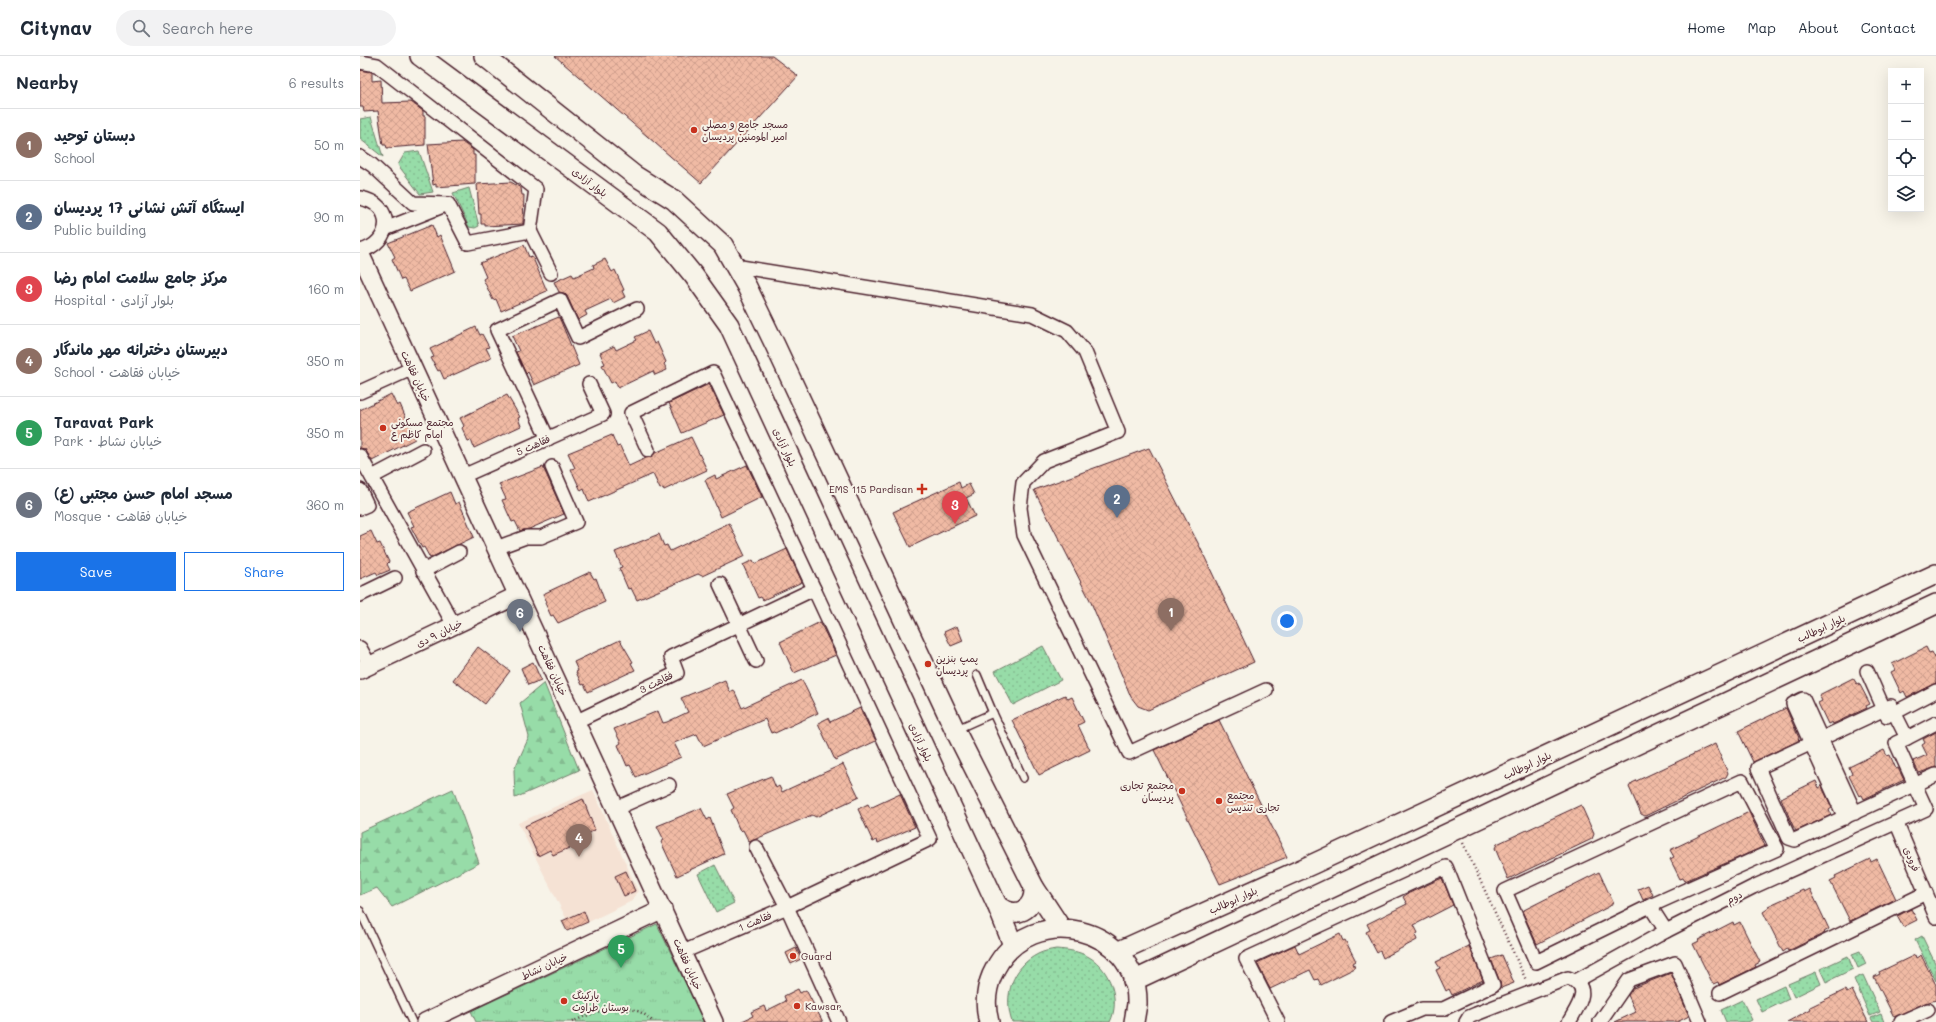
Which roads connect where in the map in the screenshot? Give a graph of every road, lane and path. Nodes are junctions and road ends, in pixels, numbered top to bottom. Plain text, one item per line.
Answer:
1 (420, 56) edge
2 (484, 56) edge
3 (360, 62) edge
4 (360, 157) edge
5 (360, 198) edge
6 (448, 204) junction
7 (385, 229) junction
8 (530, 230) junction
9 (360, 252) edge
10 (735, 266) junction
11 (364, 273) edge
12 (552, 273) dead end
13 (636, 309) dead end
14 (413, 368) junction
15 (589, 384) dead end
16 (360, 392) edge
17 (548, 439) junction
18 (423, 450) dead end
19 (648, 450) dead end
20 (360, 456) edge
21 (552, 467) dead end
22 (463, 476) junction
23 (372, 477) junction
24 (360, 490) edge
25 (360, 508) edge
26 (496, 548) junction
27 (459, 552) dead end
28 (424, 571) junction
29 (1936, 574) edge
30 (395, 578) dead end
31 (720, 584) dead end
32 (814, 589) junction
33 (360, 595) edge
34 (518, 595) junction
35 (1936, 604) edge
36 (454, 625) junction
37 (739, 626) junction
38 (360, 648) edge
39 (756, 661) dead end
40 (365, 668) edge
41 (1867, 671) dead end
42 (977, 675) dead end
43 (1266, 690) dead end
44 (1936, 691) edge
45 (1889, 711) junction
46 (993, 713) junction
47 (577, 721) junction
48 (1936, 723) edge
49 (954, 730) junction
50 (1903, 740) junction
51 (1816, 741) junction
52 (1936, 775) edge
53 (1023, 778) dead end
54 (669, 785) dead end
55 (1915, 786) junction
56 (617, 808) junction
57 (1850, 816) junction
58 (1897, 824) junction
59 (1457, 830) junction
60 (756, 847) dead end
61 (1034, 887) junction
62 (1926, 893) junction
63 (997, 905) junction
64 (1650, 906) junction
65 (787, 907) junction
66 (663, 909) junction
67 (360, 911) edge
68 (1936, 917) edge
69 (1061, 928) junction
70 (1666, 931) junction
71 (1013, 945) junction
72 (683, 952) junction
73 (1117, 952) junction
74 (1133, 981) junction
75 (1576, 981) junction
76 (1532, 992) junction
77 (1720, 993) dead end
78 (1928, 1010) dead end
79 (983, 1020) edge
80 (1465, 1021) edge
81 (412, 1022) edge
82 (425, 1022) edge
83 (572, 1022) edge
84 (653, 1022) edge
85 (714, 1022) edge
86 (839, 1022) edge
87 (1134, 1022) edge
88 (1278, 1022) edge
89 (1391, 1022) edge
90 (1569, 1022) edge
91 (1600, 1022) edge
92 (1700, 1022) edge
93 (1901, 1022) edge

1 - 63 main road, بلوار آزادی
2 - 10 main road
3 - 8 street
4 - 6 street
5 - 7 street
6 - 7 street
6 - 8 street
7 - 9 street
8 - 12 street
9 - 11 street, خیابان فقاهت
10 - 43 street
10 - 49 main road
11 - 14 street, خیابان فقاهت
13 - 17 street
14 - 16 street
14 - 22 street, خیابان فقاهت
15 - 17 street, فقاهت 5
17 - 22 street, فقاهت 5
18 - 23 street
19 - 32 street
20 - 23 street
21 - 26 street
22 - 26 street, خیابان فقاهت
23 - 28 street
24 - 25 street
26 - 34 street, خیابان فقاهت
27 - 28 street
28 - 36 street
29 - 73 main road, بلوار ابوطالب
30 - 33 street
31 - 37 street
32 - 37 street
32 - 65 street, فقاهت 1
34 - 36 street, خیابان ۹ دی
34 - 47 street, خیابان فقاهت
35 - 59 main road
36 - 40 street, خیابان ۹ دی
37 - 39 street
37 - 47 street, فقاهت 3
38 - 40 street
41 - 45 street
42 - 46 lane
44 - 45 street
45 - 50 street
45 - 51 street
46 - 49 lane
46 - 53 lane
47 - 56 street, خیابان فقاهت
48 - 50 street
49 - 61 main road
50 - 55 street
51 - 57 street
51 - 57 street
52 - 55 street
54 - 56 street
55 - 57 street
55 - 58 street, دوم
56 - 66 street, خیابان فقاهت
58 - 62 street, فرودی
58 - 70 street, دوم
59 - 74 main road
59 - 76 path
60 - 65 street
61 - 63 main road
61 - 69 main road
62 - 68 street, فرودی
62 - 77 street
63 - 71 main road, بلوار آزادی
64 - 64 street
64 - 70 street
65 - 72 street, فقاهت 1
65 - 86 street
66 - 72 street, خیابان فقاهت
66 - 82 street, خیابان نشاط
67 - 81 lane
69 - 71 main road
69 - 73 main road
70 - 75 street, دوم
71 - 79 main road
72 - 85 street, خیابان فقاهت
73 - 74 main road
74 - 87 main road
75 - 76 street
75 - 90 street
76 - 80 street
78 - 93 street
83 - 84 path
88 - 89 street
91 - 92 street

